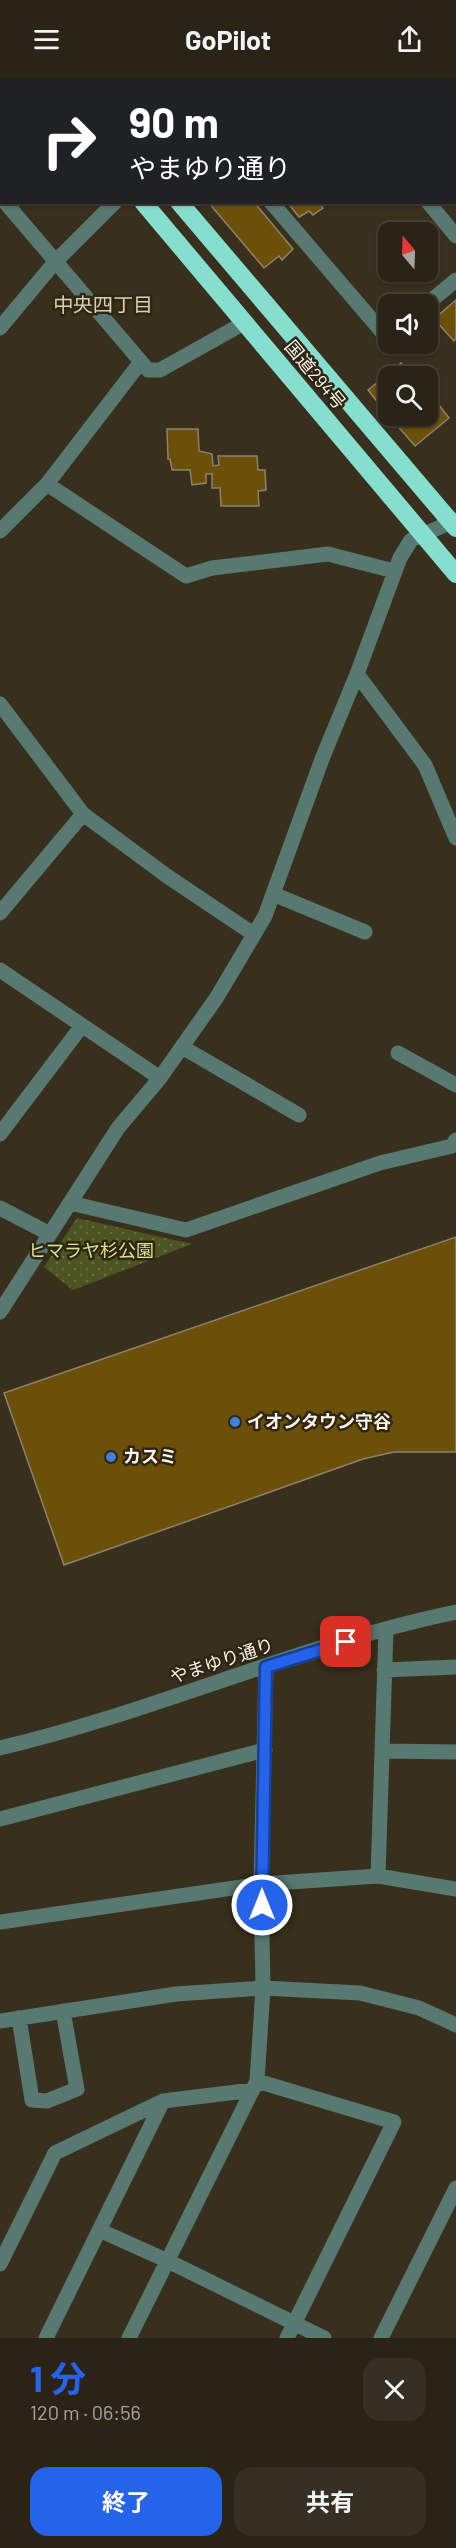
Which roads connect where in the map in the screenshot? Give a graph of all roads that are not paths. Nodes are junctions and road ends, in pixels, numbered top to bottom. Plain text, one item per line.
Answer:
1 (7, 204) edge
2 (113, 204) edge
3 (144, 204) edge
4 (181, 204) edge
5 (273, 204) edge
6 (430, 204) edge
7 (456, 236) edge
8 (55, 262) junction
9 (456, 280) edge
10 (438, 295) edge
11 (244, 323) junction
12 (378, 327) edge
13 (0, 328) edge
14 (140, 363) junction
15 (47, 484) junction
16 (455, 524) edge
17 (0, 531) edge
18 (423, 534) junction
19 (394, 571) junction
20 (456, 574) edge
21 (357, 674) junction
22 (0, 704) edge
23 (83, 814) junction
24 (456, 838) edge
25 (273, 894) junction
26 (0, 913) edge
27 (365, 932) dead end
28 (252, 933) junction
29 (0, 970) edge
30 (81, 1027) junction
31 (182, 1047) junction
32 (398, 1053) dead end
33 (160, 1078) junction
34 (456, 1085) edge
35 (299, 1115) dead end
36 (0, 1134) edge
37 (456, 1140) edge
38 (69, 1203) junction
39 (0, 1208) edge
40 (50, 1234) junction
41 (0, 1311) edge
42 (456, 1612) edge
43 (386, 1629) junction
44 (266, 1667) junction
45 (456, 1667) edge
46 (384, 1670) junction
47 (0, 1748) edge
48 (265, 1750) junction
49 (383, 1751) junction
50 (456, 1752) edge
51 (0, 1819) edge
52 (378, 1876) junction
53 (261, 1884) junction
54 (456, 1889) edge
55 (0, 1922) edge
56 (263, 1988) junction
57 (63, 2011) junction
58 (19, 2018) junction
59 (0, 2021) edge
60 (456, 2025) edge
61 (255, 2086) junction
62 (163, 2101) junction
63 (456, 2188) edge
64 (99, 2230) junction
65 (168, 2261) junction
66 (0, 2264) edge
67 (294, 2322) junction
68 (46, 2338) edge
69 (129, 2338) edge
70 (286, 2338) edge
71 (324, 2338) edge
72 (381, 2338) edge

1 - 8 street
2 - 8 street
3 - 11 highway, 国道294号
4 - 16 highway, 国道294号
5 - 12 street
6 - 7 street
8 - 13 street
8 - 14 street
9 - 10 street
11 - 14 street
11 - 18 highway, 国道294号
14 - 15 street
15 - 17 street
15 - 19 street
16 - 18 street
18 - 19 street
18 - 20 highway, 国道294号
19 - 21 street
21 - 24 street
21 - 25 street
22 - 23 street
23 - 26 street
23 - 28 street
25 - 27 street
25 - 28 street
28 - 31 street
29 - 30 street
30 - 33 street
30 - 36 street
31 - 33 street
31 - 35 street
32 - 34 street
33 - 38 street
37 - 38 street
38 - 40 street
39 - 40 street
40 - 41 street
42 - 43 street, やまゆり通り
43 - 44 street, やまゆり通り
43 - 46 street
44 - 47 street, やまゆり通り
44 - 48 street
45 - 46 street
46 - 49 street
48 - 51 street
48 - 53 street
49 - 50 street
49 - 52 street
52 - 53 street
52 - 54 street
53 - 55 street
53 - 56 street
56 - 57 street
56 - 60 street
56 - 61 street
57 - 58 street
57 - 58 street
58 - 59 street
61 - 62 street
61 - 65 street
61 - 67 street
62 - 64 street
62 - 66 street
63 - 72 street
64 - 65 street
64 - 68 street
65 - 67 street
65 - 69 street
67 - 70 street
67 - 71 street

